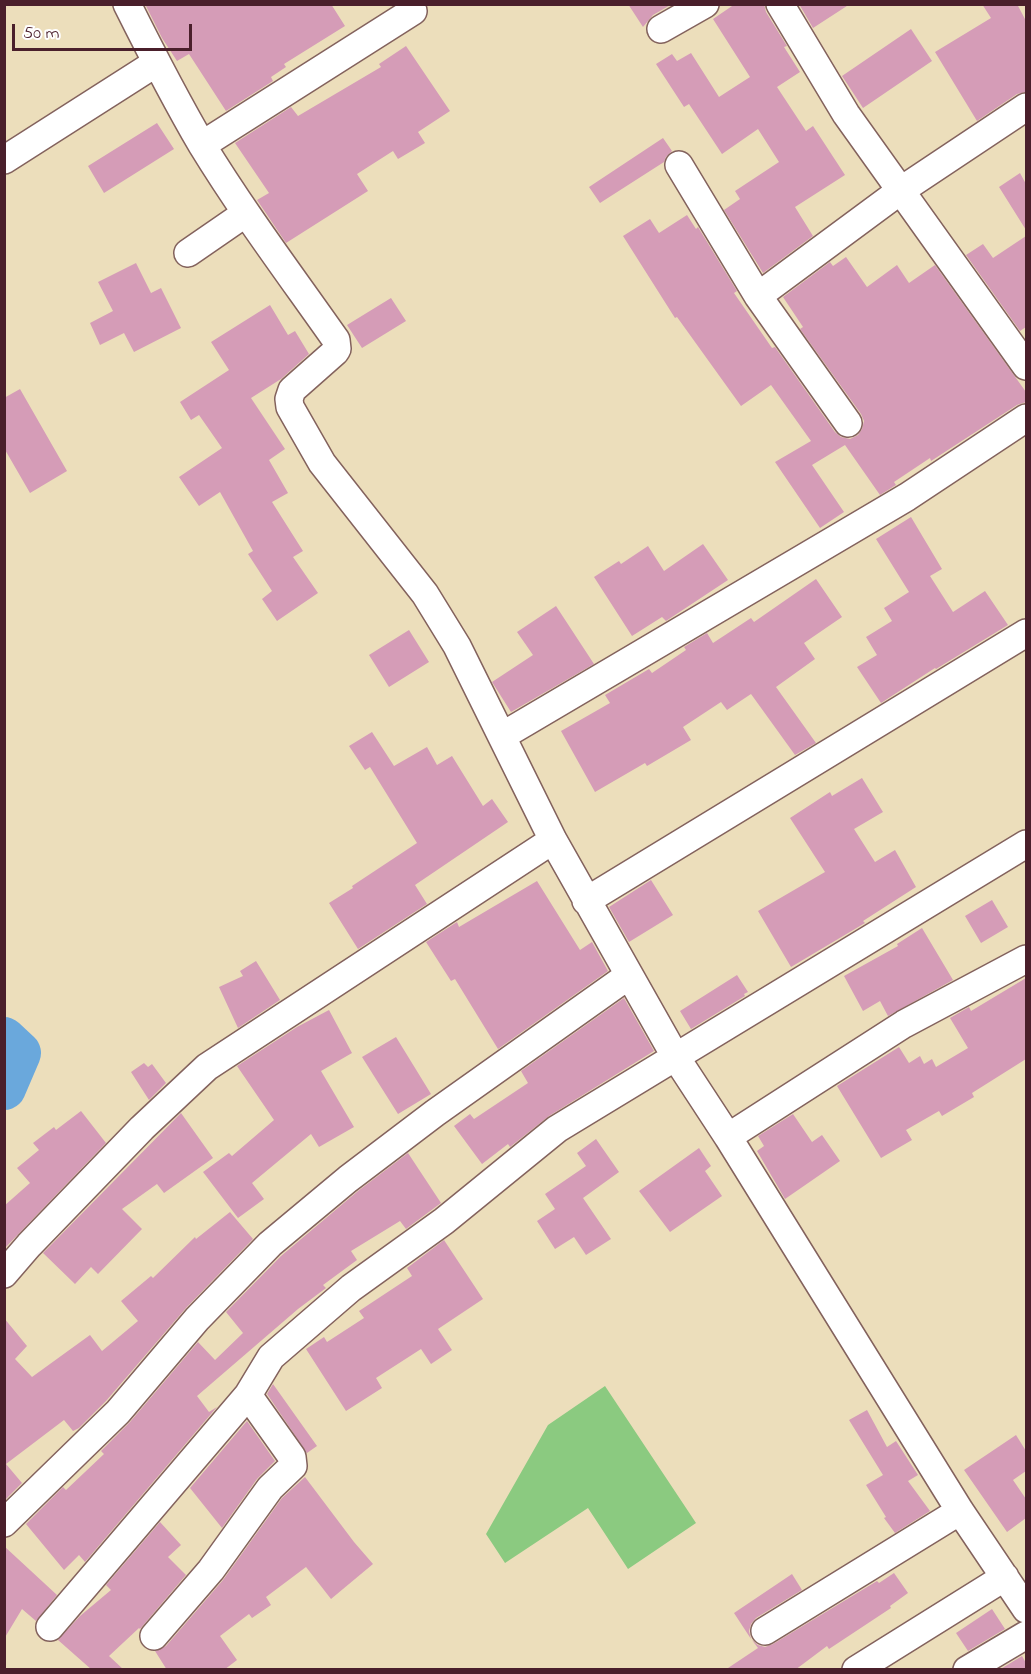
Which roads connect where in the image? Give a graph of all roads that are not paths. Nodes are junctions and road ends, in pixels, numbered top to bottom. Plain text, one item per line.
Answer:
1 (127, 4) edge
2 (705, 4) edge
3 (780, 4) edge
4 (412, 11) dead end
5 (661, 29) dead end
6 (156, 63) junction
7 (1026, 107) edge
8 (202, 145) junction
9 (4, 160) edge
10 (679, 165) dead end
11 (900, 191) junction
12 (246, 213) junction
13 (188, 253) dead end
14 (758, 296) junction
15 (1026, 366) edge
16 (1026, 418) edge
17 (848, 423) dead end
18 (1026, 633) edge
19 (502, 736) junction
20 (553, 840) junction
21 (1026, 844) edge
22 (586, 901) junction
23 (1026, 958) edge
24 (628, 976) junction
25 (675, 1056) junction
26 (728, 1137) junction
27 (4, 1274) edge
28 (248, 1395) junction
29 (960, 1511) junction
30 (4, 1523) edge
31 (1005, 1578) junction
32 (1026, 1609) edge
33 (50, 1627) dead end
34 (765, 1630) dead end
35 (1026, 1635) edge
36 (154, 1636) dead end
37 (856, 1670) edge
38 (967, 1670) edge

1 - 6 street
2 - 5 street
3 - 11 street
4 - 8 street
6 - 8 street
6 - 9 street
7 - 11 street
8 - 12 street
10 - 14 street
11 - 14 street
11 - 15 street
12 - 13 street
12 - 19 street
14 - 17 street
16 - 19 street
18 - 22 street
19 - 20 street
20 - 22 street
20 - 27 street
21 - 25 street
22 - 24 street
23 - 26 street
24 - 25 street
24 - 30 street
25 - 26 street
25 - 28 street
26 - 29 street
28 - 33 street
28 - 36 street
29 - 31 street
29 - 34 street
31 - 32 street
31 - 37 street
35 - 38 street

